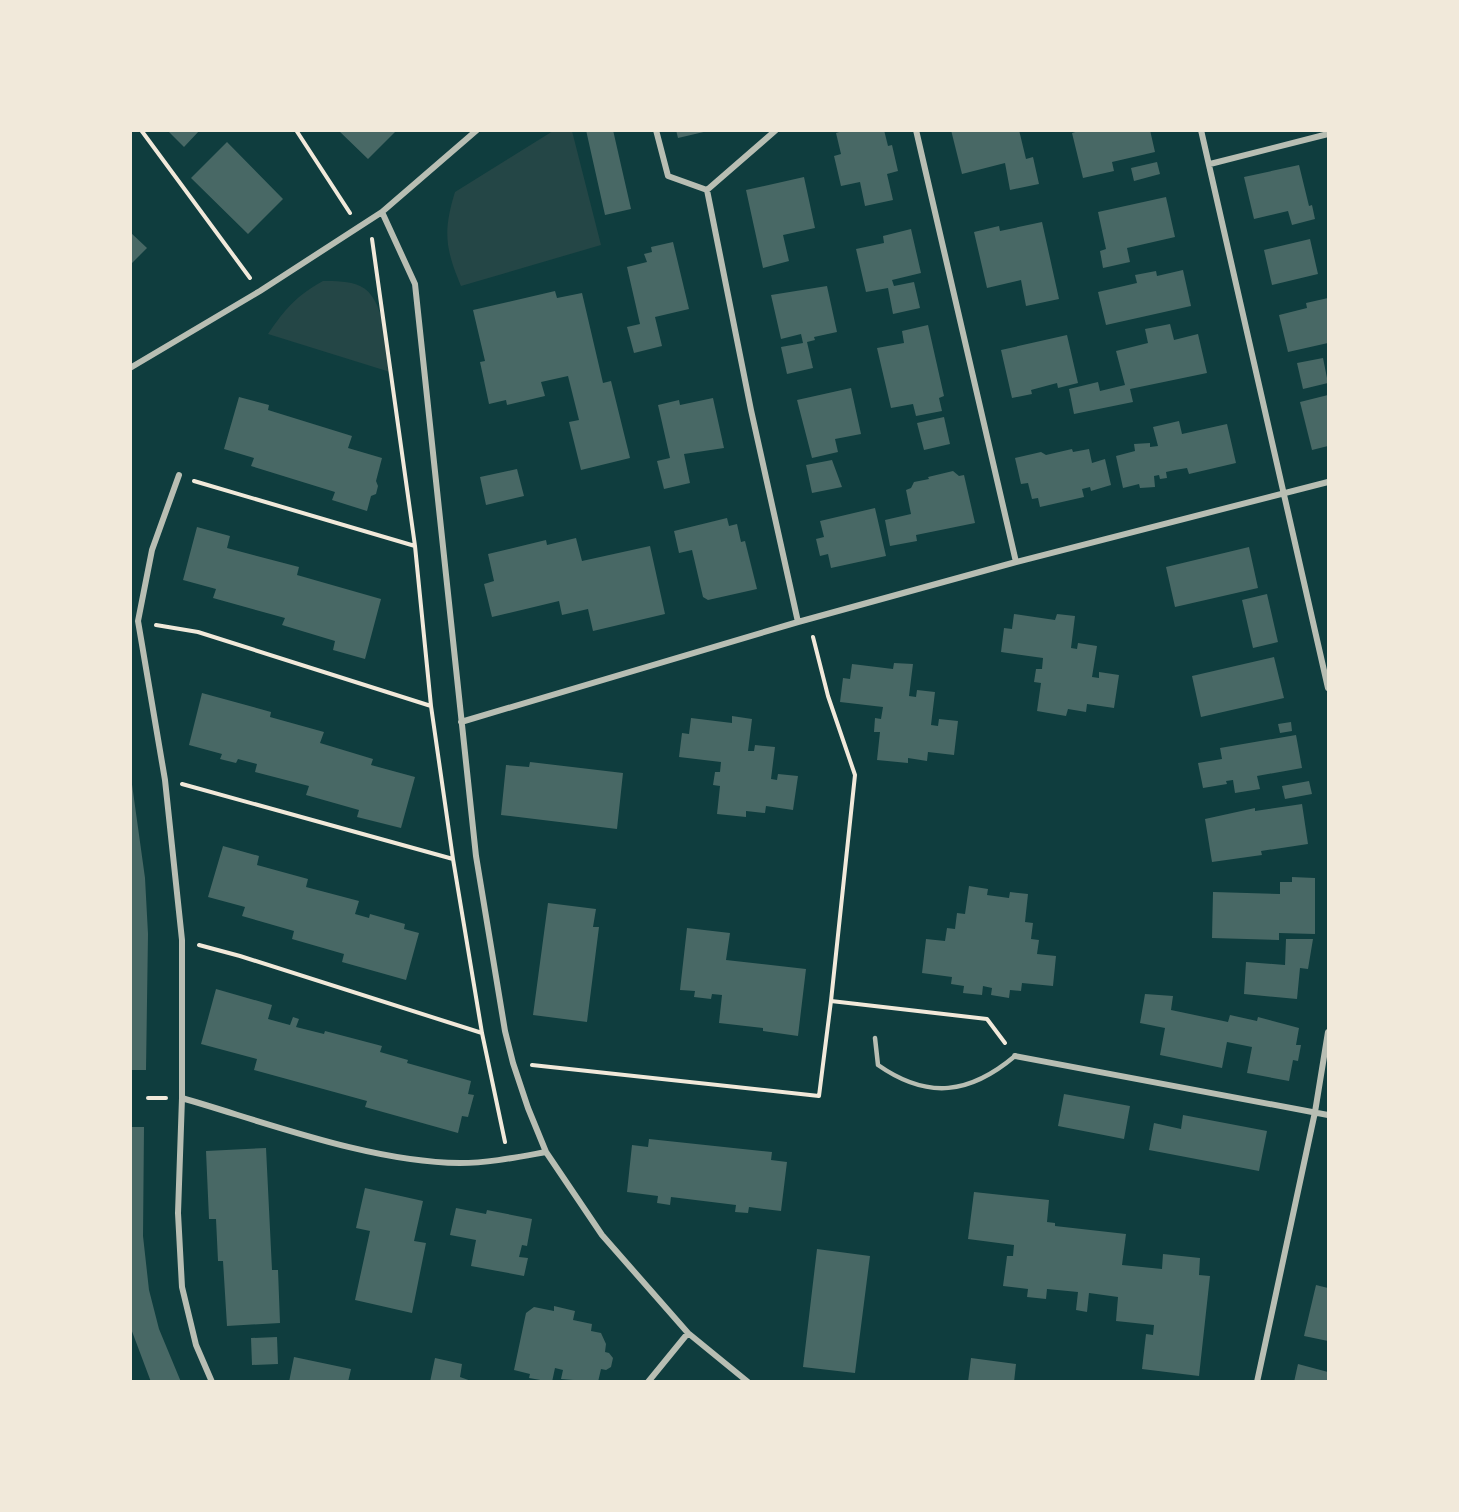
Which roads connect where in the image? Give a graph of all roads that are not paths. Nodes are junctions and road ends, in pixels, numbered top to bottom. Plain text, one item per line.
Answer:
1 (477, 130) edge
2 (656, 130) edge
3 (776, 130) edge
4 (916, 130) edge
5 (1201, 130) edge
6 (1329, 134) edge
7 (1210, 164) junction
8 (707, 190) junction
9 (382, 212) junction
10 (130, 368) edge
11 (178, 475) dead end
12 (1329, 482) edge
13 (1284, 492) junction
14 (1016, 562) junction
15 (798, 622) junction
16 (1329, 688) edge
17 (461, 722) junction
18 (1329, 1032) edge
19 (875, 1038) dead end
20 (1015, 1056) joint
21 (182, 1098) junction
22 (1315, 1112) junction
23 (1329, 1115) edge
24 (546, 1152) junction
25 (688, 1333) junction
26 (212, 1382) edge
27 (648, 1382) edge
28 (748, 1382) edge
29 (1257, 1382) edge

1 - 9 street
2 - 8 street
3 - 8 street
4 - 14 street
5 - 7 street
6 - 7 street
7 - 13 street
8 - 15 street
9 - 10 street
9 - 17 street
11 - 21 street
12 - 13 street
13 - 14 street
13 - 16 street
14 - 15 street
15 - 17 street
17 - 24 street
18 - 22 street
19 - 20 lane
20 - 22 street
21 - 24 street
21 - 26 street
22 - 23 street
22 - 29 street
24 - 25 street
25 - 27 street
25 - 28 street

